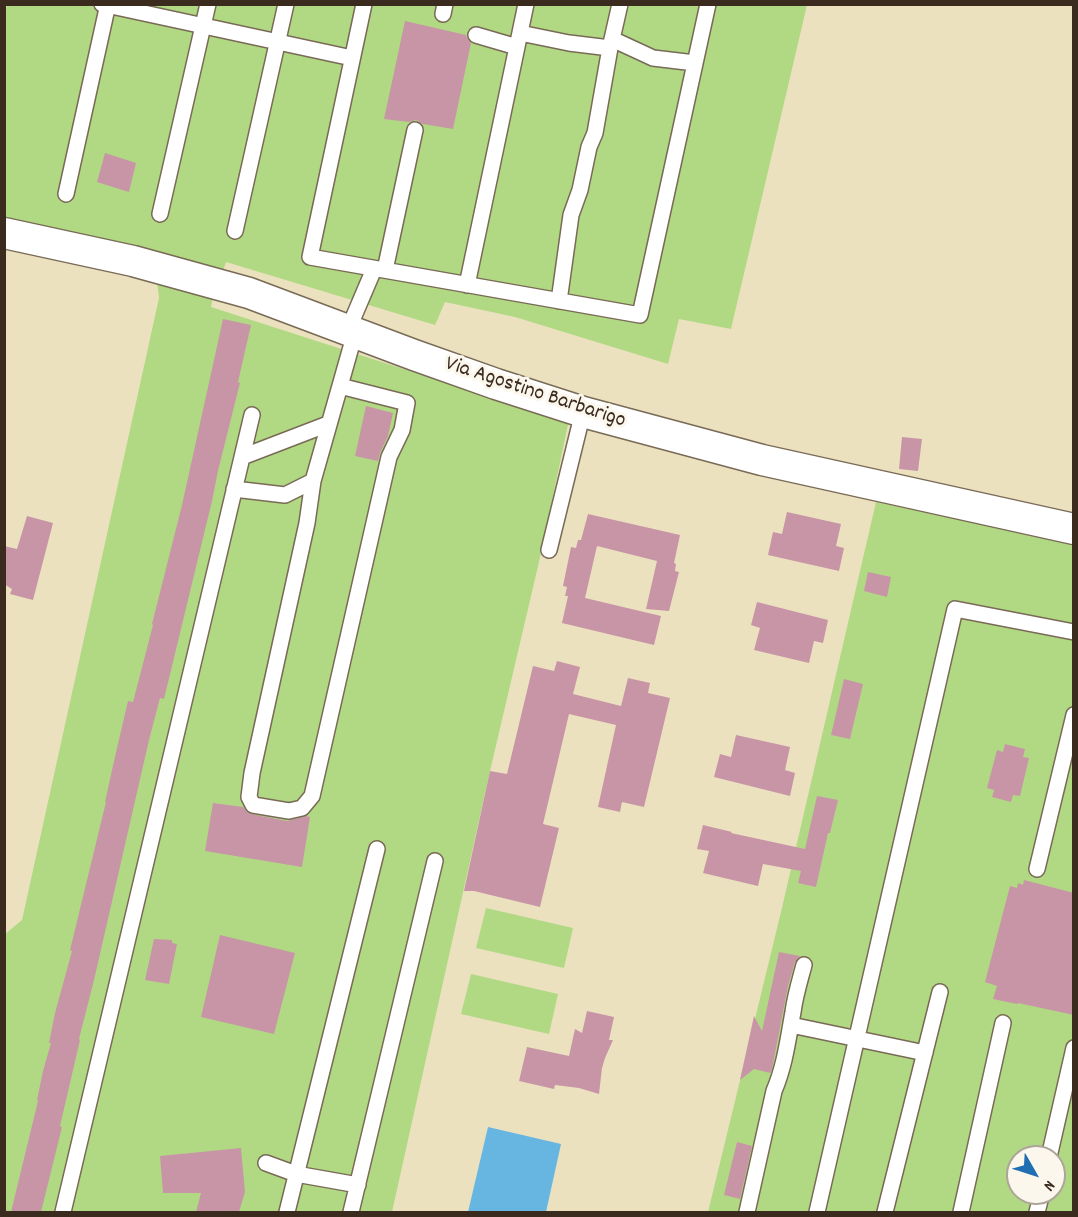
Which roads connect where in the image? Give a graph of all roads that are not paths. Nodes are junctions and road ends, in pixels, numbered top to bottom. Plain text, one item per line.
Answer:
1 (208, 4) edge
2 (286, 4) edge
3 (364, 4) edge
4 (526, 4) edge
5 (620, 4) edge
6 (708, 4) edge
7 (106, 5) edge
8 (203, 26) junction
9 (476, 35) dead end
10 (519, 40) junction
11 (277, 42) junction
12 (611, 43) junction
13 (352, 58) junction
14 (695, 63) junction
15 (415, 130) dead end
16 (66, 194) dead end
17 (160, 214) dead end
18 (235, 231) dead end
19 (4, 233) edge
20 (380, 269) junction
21 (467, 285) junction
22 (559, 301) junction
23 (352, 331) junction
24 (340, 386) junction
25 (583, 412) junction
26 (252, 415) dead end
27 (328, 424) junction
28 (242, 457) junction
29 (313, 481) junction
30 (234, 489) junction
31 (1074, 529) edge
32 (549, 550) dead end
33 (1074, 632) edge
34 (1074, 715) edge
35 (377, 849) dead end
36 (435, 861) dead end
37 (1037, 868) dead end
38 (804, 965) dead end
39 (940, 992) dead end
40 (1003, 1023) dead end
41 (791, 1025) junction
42 (857, 1039) junction
43 (1074, 1048) edge
44 (925, 1053) junction
45 (1053, 1145) edge
46 (266, 1163) dead end
47 (296, 1174) junction
48 (357, 1185) junction
49 (63, 1212) edge
50 (287, 1212) edge
51 (351, 1212) edge
52 (747, 1212) edge
53 (818, 1212) edge
54 (885, 1212) edge
55 (961, 1212) edge

1 - 8 lane
2 - 11 lane
3 - 13 lane
4 - 10 lane
5 - 12 lane
6 - 14 lane
7 - 8 lane
7 - 16 lane
8 - 11 lane
8 - 17 lane
9 - 10 lane
10 - 12 lane
10 - 21 lane
11 - 13 lane
11 - 18 lane
12 - 14 lane
12 - 22 lane
13 - 20 lane
14 - 22 lane
15 - 20 lane
19 - 23 street, Via Agostino Barbarigo
20 - 21 lane
20 - 23 lane
21 - 22 lane
23 - 24 lane
23 - 25 street, Via Agostino Barbarigo
24 - 27 lane
24 - 29 lane
25 - 31 street, Via Agostino Barbarigo
25 - 32 lane
26 - 28 lane
27 - 28 lane
27 - 29 lane
28 - 30 lane
29 - 30 lane
30 - 49 lane
33 - 42 lane
34 - 37 lane
35 - 47 lane
36 - 48 lane
38 - 41 lane
39 - 44 lane
40 - 55 lane
41 - 42 lane
41 - 52 lane
42 - 44 lane
42 - 53 lane
43 - 45 lane
44 - 54 lane
46 - 47 lane
47 - 48 lane
47 - 50 lane
48 - 51 lane

